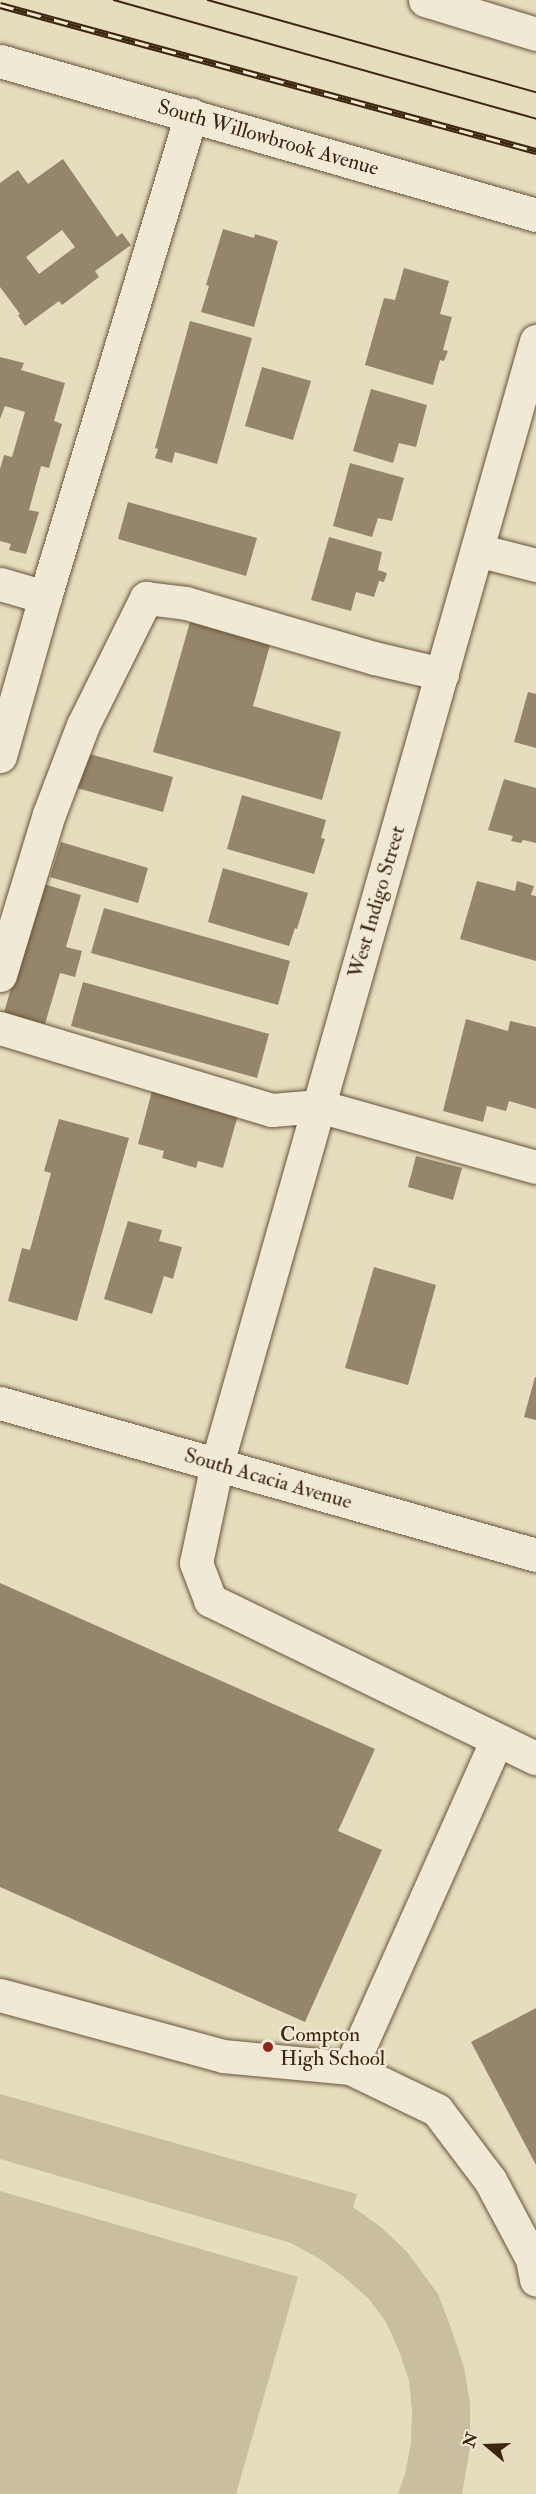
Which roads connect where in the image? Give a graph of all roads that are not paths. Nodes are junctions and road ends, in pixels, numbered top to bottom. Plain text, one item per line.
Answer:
1 (424, 0) edge
2 (536, 34) edge
3 (0, 61) edge
4 (191, 115) junction
5 (536, 215) edge
6 (536, 341) edge
7 (477, 550) junction
8 (536, 565) edge
9 (0, 584) edge
10 (45, 597) junction
11 (442, 674) junction
12 (0, 756) edge
13 (0, 975) edge
14 (0, 1028) edge
15 (319, 1106) junction
16 (536, 1167) edge
17 (0, 1403) edge
18 (217, 1464) junction
19 (536, 1555) edge
20 (496, 1741) junction
21 (536, 1758) edge
22 (0, 1995) edge
23 (350, 2068) junction
24 (536, 2280) edge

1 - 2 street
3 - 4 street, South Willowbrook Avenue
4 - 5 street, South Willowbrook Avenue
4 - 10 street
6 - 7 street, West Indigo Street
7 - 8 street
7 - 11 street, West Indigo Street
9 - 10 street
10 - 12 street
11 - 13 street
11 - 15 street, West Indigo Street
14 - 15 street
15 - 16 street
15 - 18 street, West Indigo Street
17 - 18 street, South Acacia Avenue
18 - 19 street, South Acacia Avenue
18 - 20 street, West Indigo Street
20 - 21 street, West Indigo Street
20 - 23 street
22 - 23 street
23 - 24 street

